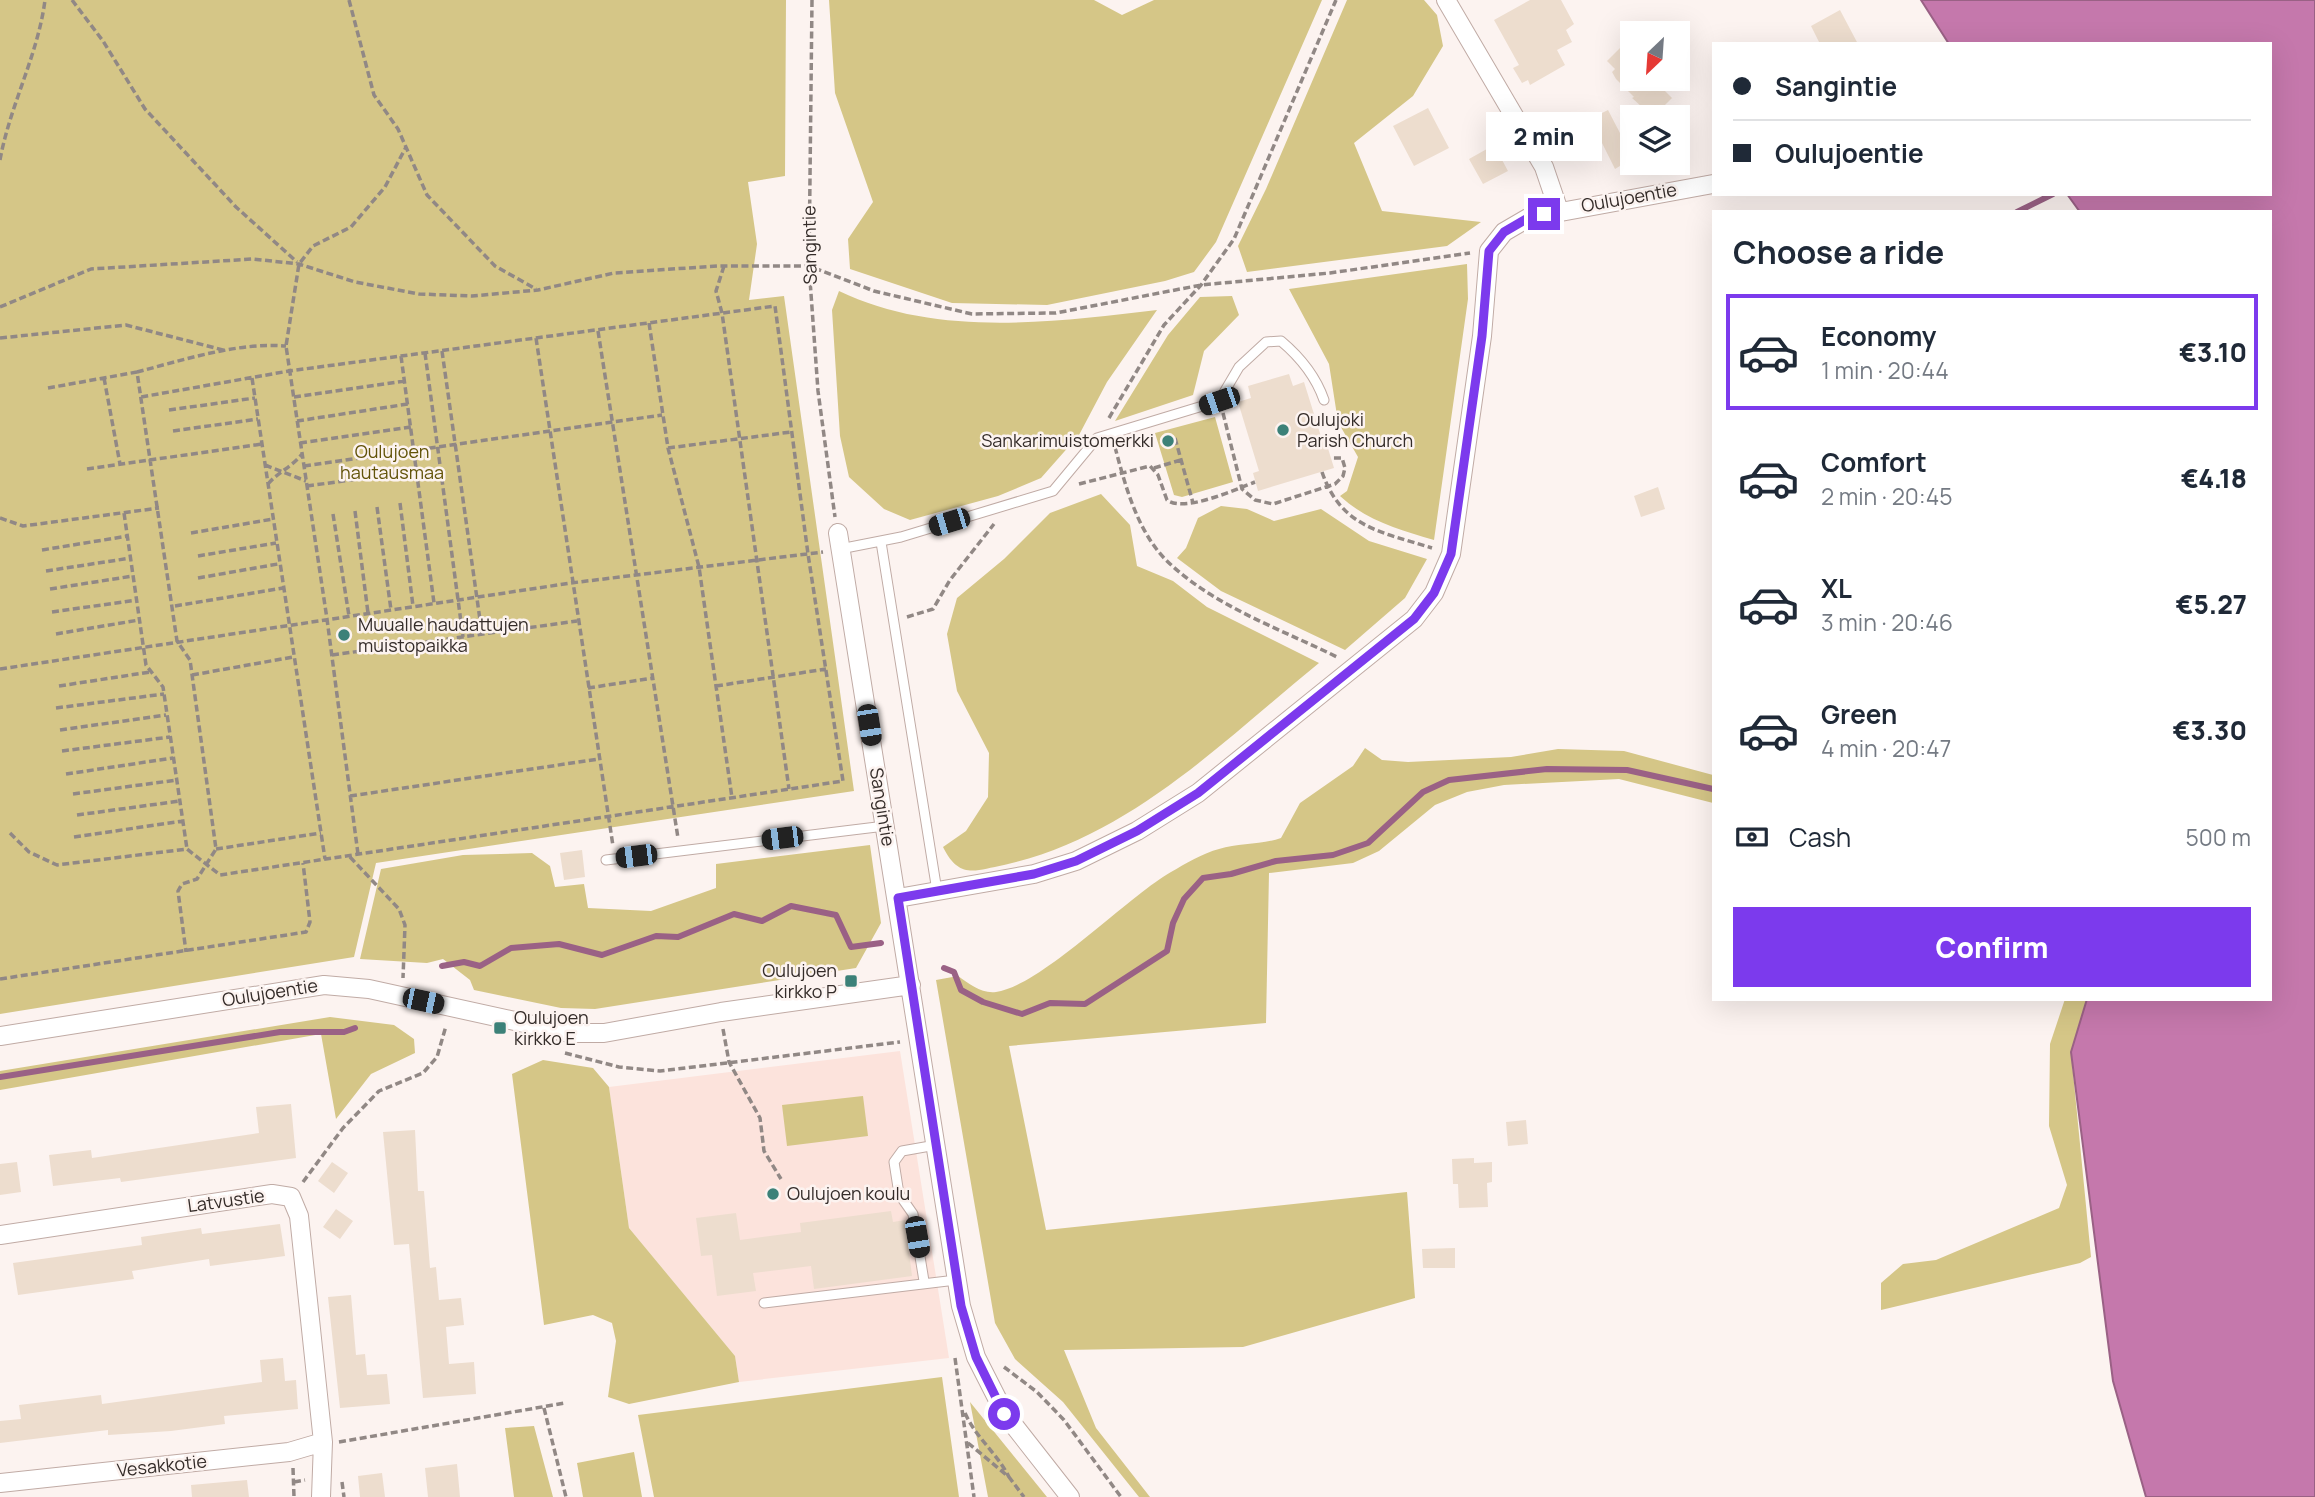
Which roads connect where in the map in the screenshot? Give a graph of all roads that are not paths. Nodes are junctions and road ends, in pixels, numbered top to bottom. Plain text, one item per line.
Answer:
1 (1446, 0) edge
2 (1712, 184) edge
3 (1559, 211) junction
4 (1324, 400) dead end
5 (839, 541) joint
6 (881, 542) junction
7 (885, 826) junction
8 (610, 859) road end
9 (937, 891) junction
10 (898, 898) junction
11 (911, 985) junction
12 (0, 1036) edge
13 (936, 1145) junction
14 (0, 1235) edge
15 (956, 1280) junction
16 (924, 1281) junction
17 (764, 1303) dead end
18 (322, 1436) junction
19 (0, 1483) edge
20 (321, 1497) edge
21 (1070, 1497) edge

1 - 3 street
2 - 3 street, Oulujoentie
3 - 9 street, Oulujoentie
4 - 6 lane
5 - 6 lane
5 - 7 street, Sangintie
6 - 9 lane
7 - 8 lane
7 - 10 street, Sangintie
9 - 10 street
10 - 11 street, Sangintie
11 - 12 street, Oulujoentie
11 - 13 street, Sangintie
13 - 15 street, Sangintie
13 - 16 lane
14 - 18 street, Latvustie
15 - 16 lane
15 - 21 street, Sangintie
16 - 17 lane
18 - 19 street, Vesakkotie
18 - 20 street, Latvustie

